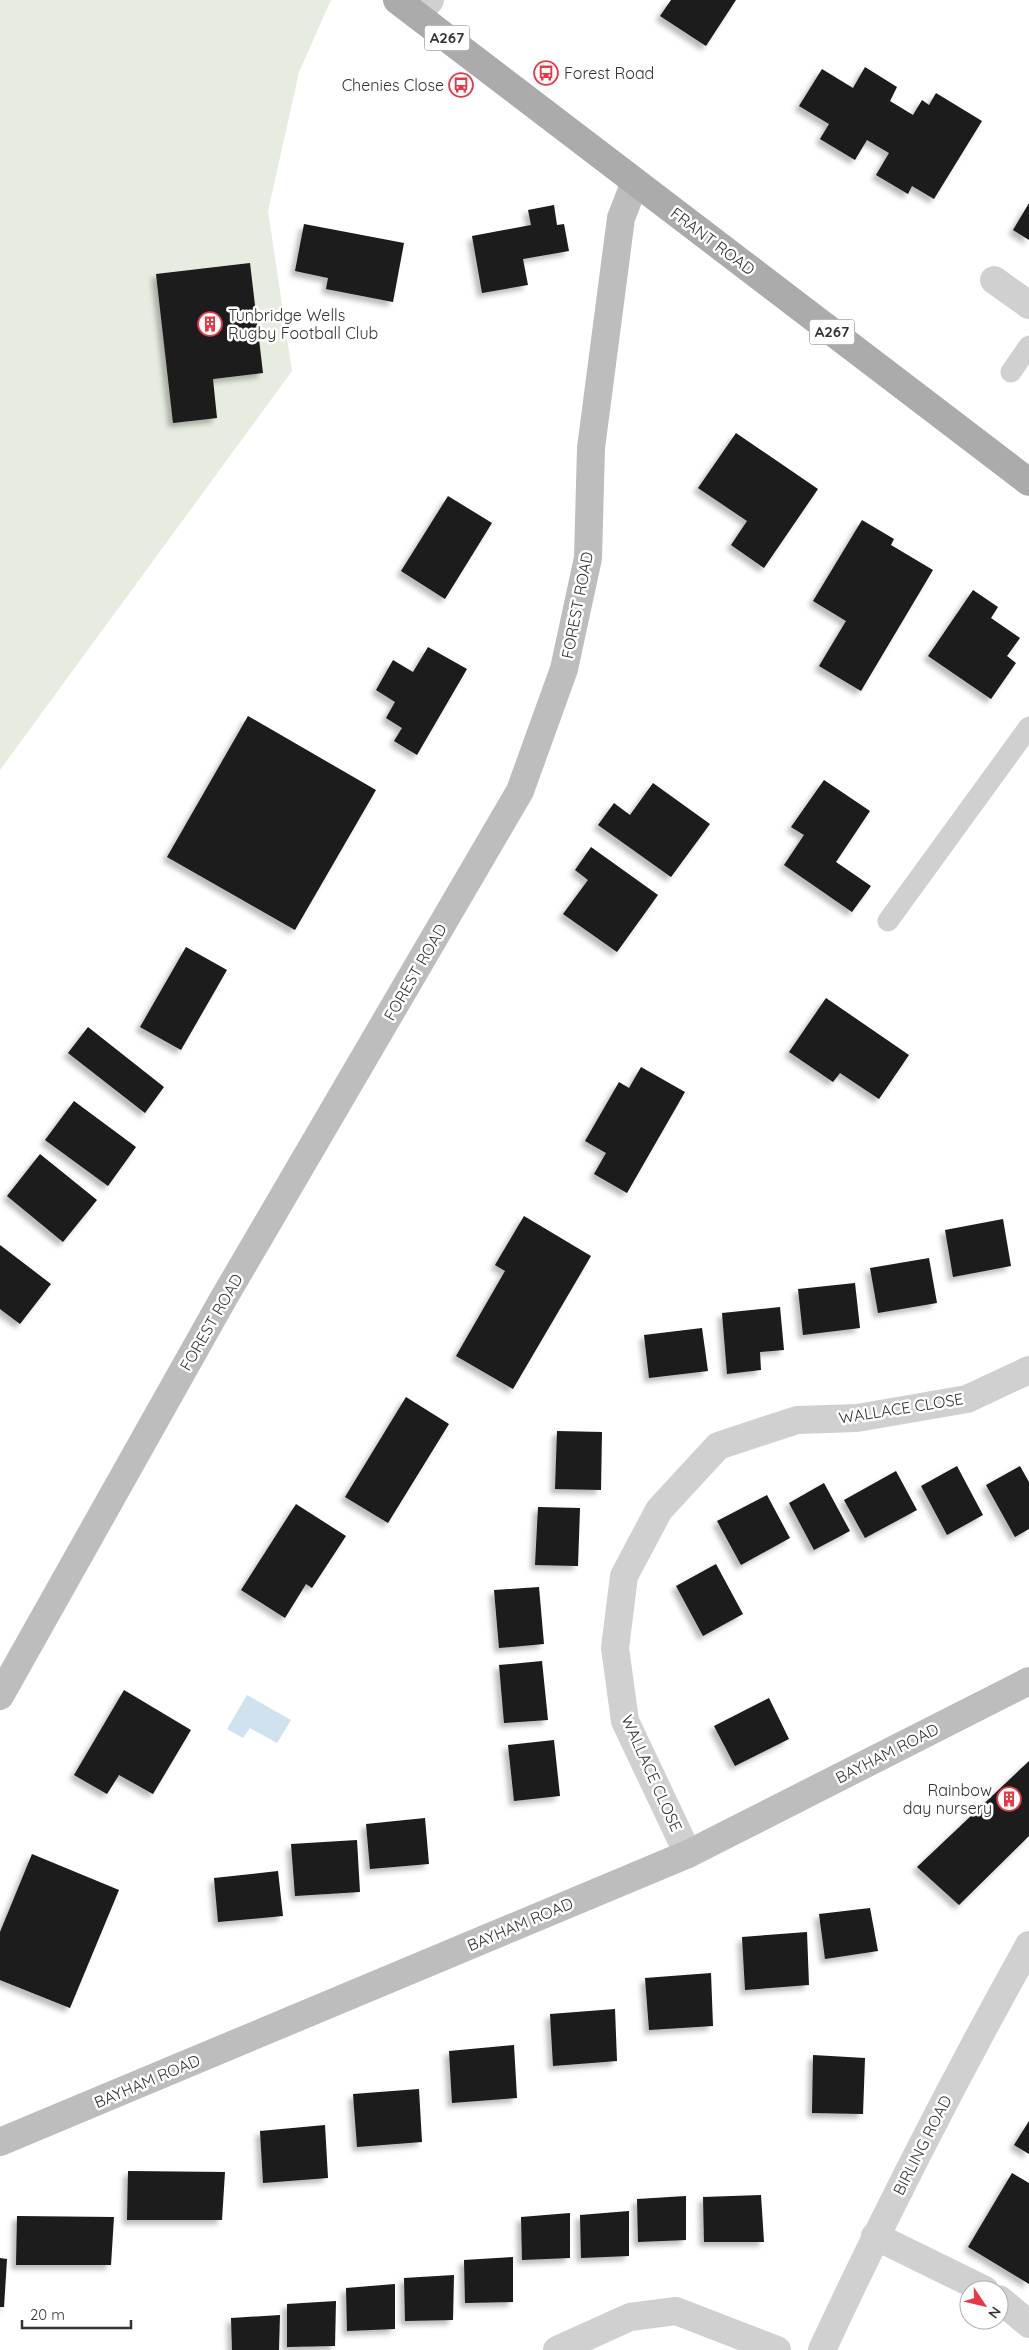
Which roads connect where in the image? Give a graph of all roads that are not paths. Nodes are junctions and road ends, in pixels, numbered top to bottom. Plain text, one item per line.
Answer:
1 (415, 5) edge
2 (635, 182) junction
3 (994, 280) dead end
4 (1029, 305) edge
5 (1029, 346) edge
6 (1011, 372) dead end
7 (1029, 482) edge
8 (1029, 727) edge
9 (888, 921) dead end
10 (1029, 1370) edge
11 (1029, 1681) edge
12 (0, 1696) edge
13 (688, 1854) junction
14 (1029, 1945) edge
15 (0, 2142) edge
16 (875, 2236) junction
17 (965, 2280) edge
18 (1009, 2307) edge
19 (1029, 2324) edge
20 (557, 2350) edge
21 (776, 2350) edge
22 (822, 2350) edge

1 - 2 main road, FRANT ROAD / A267
2 - 7 main road, FRANT ROAD / A267
2 - 12 street, FOREST ROAD
3 - 4 street
5 - 6 lane
8 - 9 lane
10 - 13 street, WALLACE CLOSE
11 - 13 street, BAYHAM ROAD
13 - 15 street, BAYHAM ROAD
14 - 16 street, BIRLING ROAD
16 - 17 street
16 - 22 street, BIRLING ROAD
18 - 19 street
20 - 21 street

